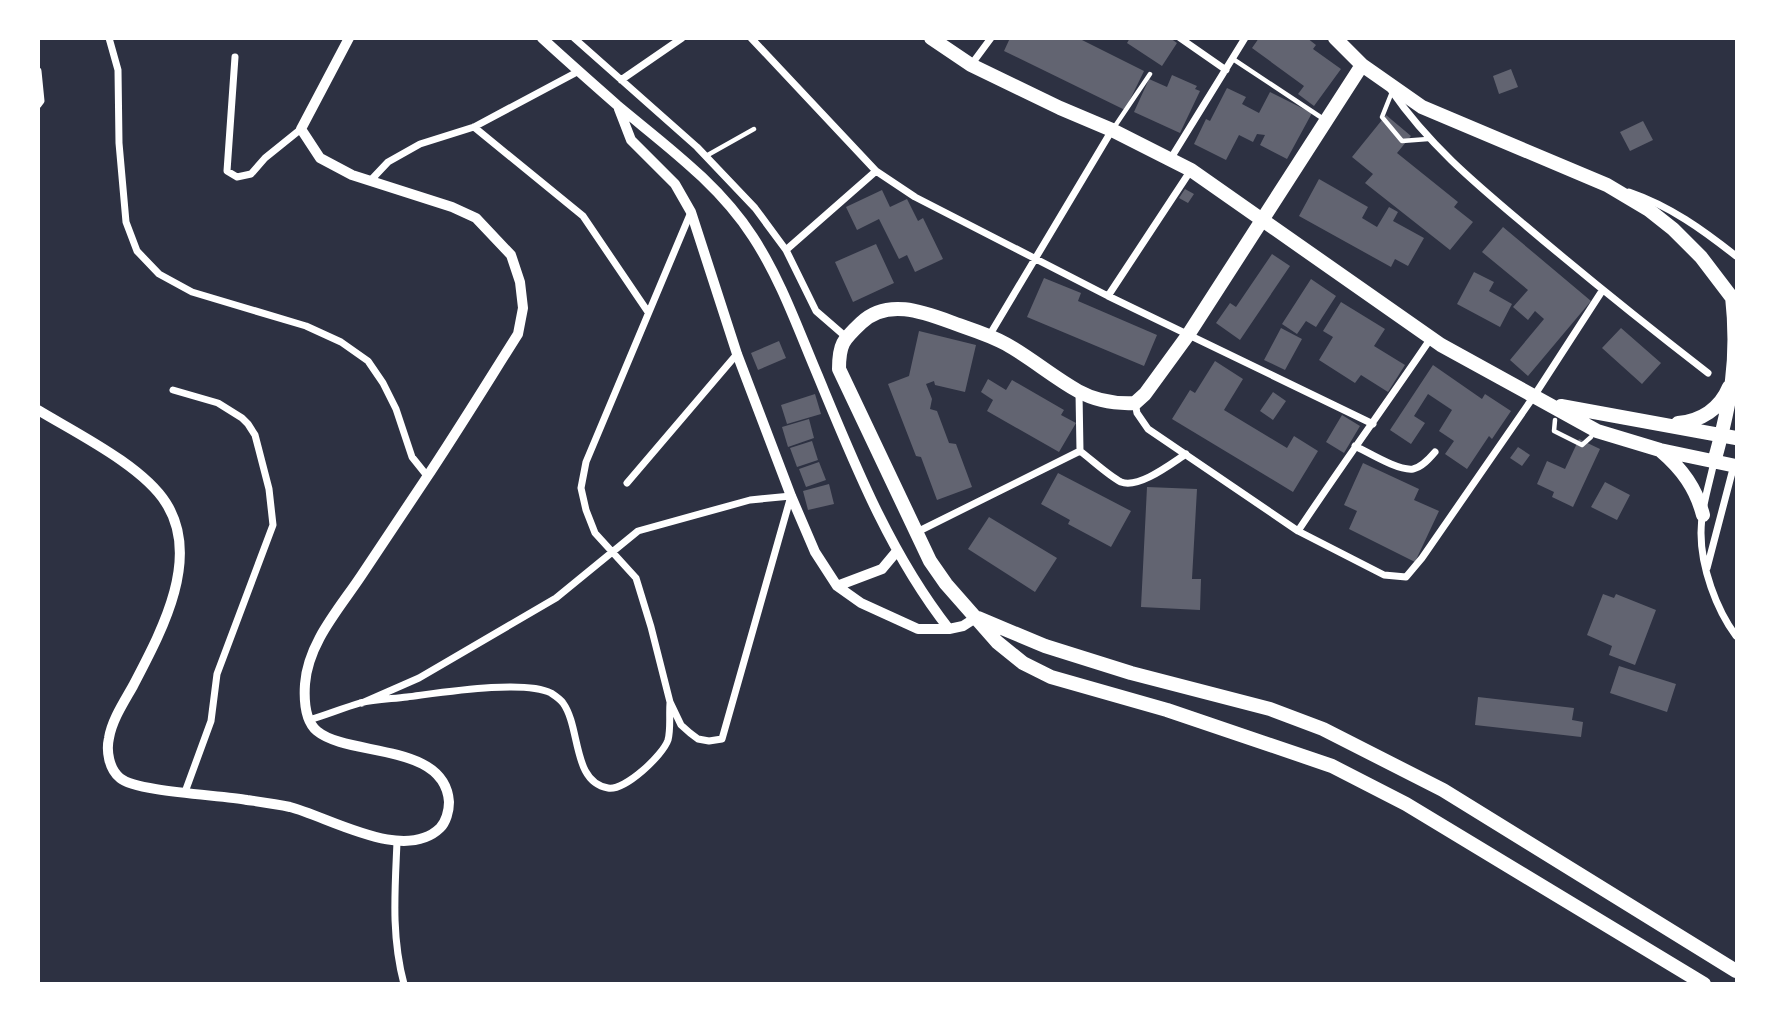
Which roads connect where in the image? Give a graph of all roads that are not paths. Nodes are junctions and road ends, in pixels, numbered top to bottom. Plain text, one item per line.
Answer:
1 (110, 38) edge
2 (349, 38) edge
3 (542, 38) edge
4 (574, 38) edge
5 (682, 38) edge
6 (751, 38) edge
7 (931, 38) edge
8 (991, 38) edge
9 (1180, 38) edge
10 (1245, 38) edge
11 (1335, 38) edge
12 (235, 57) dead end
13 (1233, 58) junction
14 (971, 65) junction
15 (1362, 65) junction
16 (1226, 70) junction
17 (39, 71) edge
18 (579, 71) junction
19 (1150, 74) dead end
20 (621, 80) junction
21 (1390, 89) junction
22 (38, 105) edge
23 (618, 106) junction
24 (1326, 121) junction
25 (474, 127) junction
26 (301, 129) junction
27 (754, 129) dead end
28 (1112, 130) junction
29 (1428, 139) junction
30 (706, 156) junction
31 (1171, 158) junction
32 (1191, 170) junction
33 (876, 171) junction
34 (371, 180) junction
35 (1607, 185) junction
36 (691, 212) junction
37 (1263, 218) junction
38 (786, 250) junction
39 (1737, 256) edge
40 (1036, 260) junction
41 (1602, 291) junction
42 (1108, 296) junction
43 (1734, 299) edge
44 (648, 312) junction
45 (1188, 335) junction
46 (989, 336) junction
47 (846, 337) junction
48 (1431, 338) junction
49 (737, 355) junction
50 (1708, 373) dead end
51 (1734, 375) junction
52 (173, 390) dead end
53 (1079, 392) junction
54 (1540, 400) junction
55 (1135, 403) junction
56 (38, 410) edge
57 (1555, 420) dead end
58 (1373, 424) junction
59 (1670, 424) junction
60 (1591, 437) dead end
61 (1729, 437) edge
62 (1355, 446) junction
63 (1660, 450) junction
64 (1080, 451) junction
65 (1435, 452) dead end
66 (1186, 454) junction
67 (1714, 462) junction
68 (1736, 462) edge
69 (428, 477) junction
70 (627, 483) dead end
71 (792, 496) junction
72 (1703, 514) junction
73 (1298, 531) junction
74 (915, 533) junction
75 (897, 551) junction
76 (612, 554) junction
77 (1707, 569) junction
78 (837, 586) junction
79 (977, 617) junction
80 (949, 629) junction
81 (1737, 636) edge
82 (670, 702) junction
83 (362, 703) junction
84 (309, 720) junction
85 (185, 792) junction
86 (397, 842) junction
87 (1737, 971) edge
88 (404, 984) edge
89 (1704, 984) edge

1 - 69 street
2 - 26 street
3 - 18 street
4 - 20 street
5 - 20 street
6 - 33 street
7 - 14 main road
8 - 14 street
9 - 16 street
10 - 13 street
11 - 15 main road
12 - 26 street
13 - 16 street
13 - 24 lane
14 - 28 main road
15 - 21 main road
15 - 24 main road
16 - 31 street
17 - 22 street
18 - 23 street
18 - 25 street
19 - 28 lane
20 - 30 street
21 - 29 street
21 - 29 lane
21 - 35 main road
23 - 36 street
23 - 75 street
24 - 37 main road
25 - 34 street
25 - 44 street
26 - 34 street
27 - 30 lane
28 - 31 main road
28 - 40 street
29 - 41 street
30 - 38 street
31 - 32 main road
32 - 37 main road
32 - 42 street
33 - 38 street
33 - 40 street
34 - 69 street
35 - 39 street
35 - 43 main road
36 - 44 street
36 - 49 street
37 - 45 main road
37 - 48 main road
38 - 47 street
40 - 42 street
40 - 46 street
41 - 50 street
41 - 54 street
42 - 45 street
43 - 51 main road
44 - 76 street
45 - 55 main road
45 - 58 street
46 - 47 main road
46 - 53 main road
47 - 74 main road
48 - 54 main road
48 - 58 street
49 - 70 street
49 - 71 street
51 - 59 main road
51 - 61 main road
52 - 85 street
53 - 55 main road
53 - 64 street
54 - 59 main road
54 - 63 main road
54 - 73 street
55 - 66 street
56 - 85 street
57 - 60 lane
58 - 62 street
59 - 61 main road
61 - 67 main road
62 - 65 street
62 - 73 street
63 - 67 main road
63 - 72 main road
64 - 66 street
64 - 74 street
66 - 73 street
67 - 68 main road
67 - 72 street
68 - 77 street
69 - 84 street
71 - 76 street
71 - 78 street
71 - 82 street
72 - 77 street
74 - 79 main road
75 - 78 street
75 - 80 street
76 - 82 street
76 - 83 street
77 - 81 street
78 - 80 street
79 - 80 street
79 - 87 main road
79 - 89 main road
82 - 83 street
83 - 84 street
84 - 86 street
85 - 86 street
86 - 88 street

